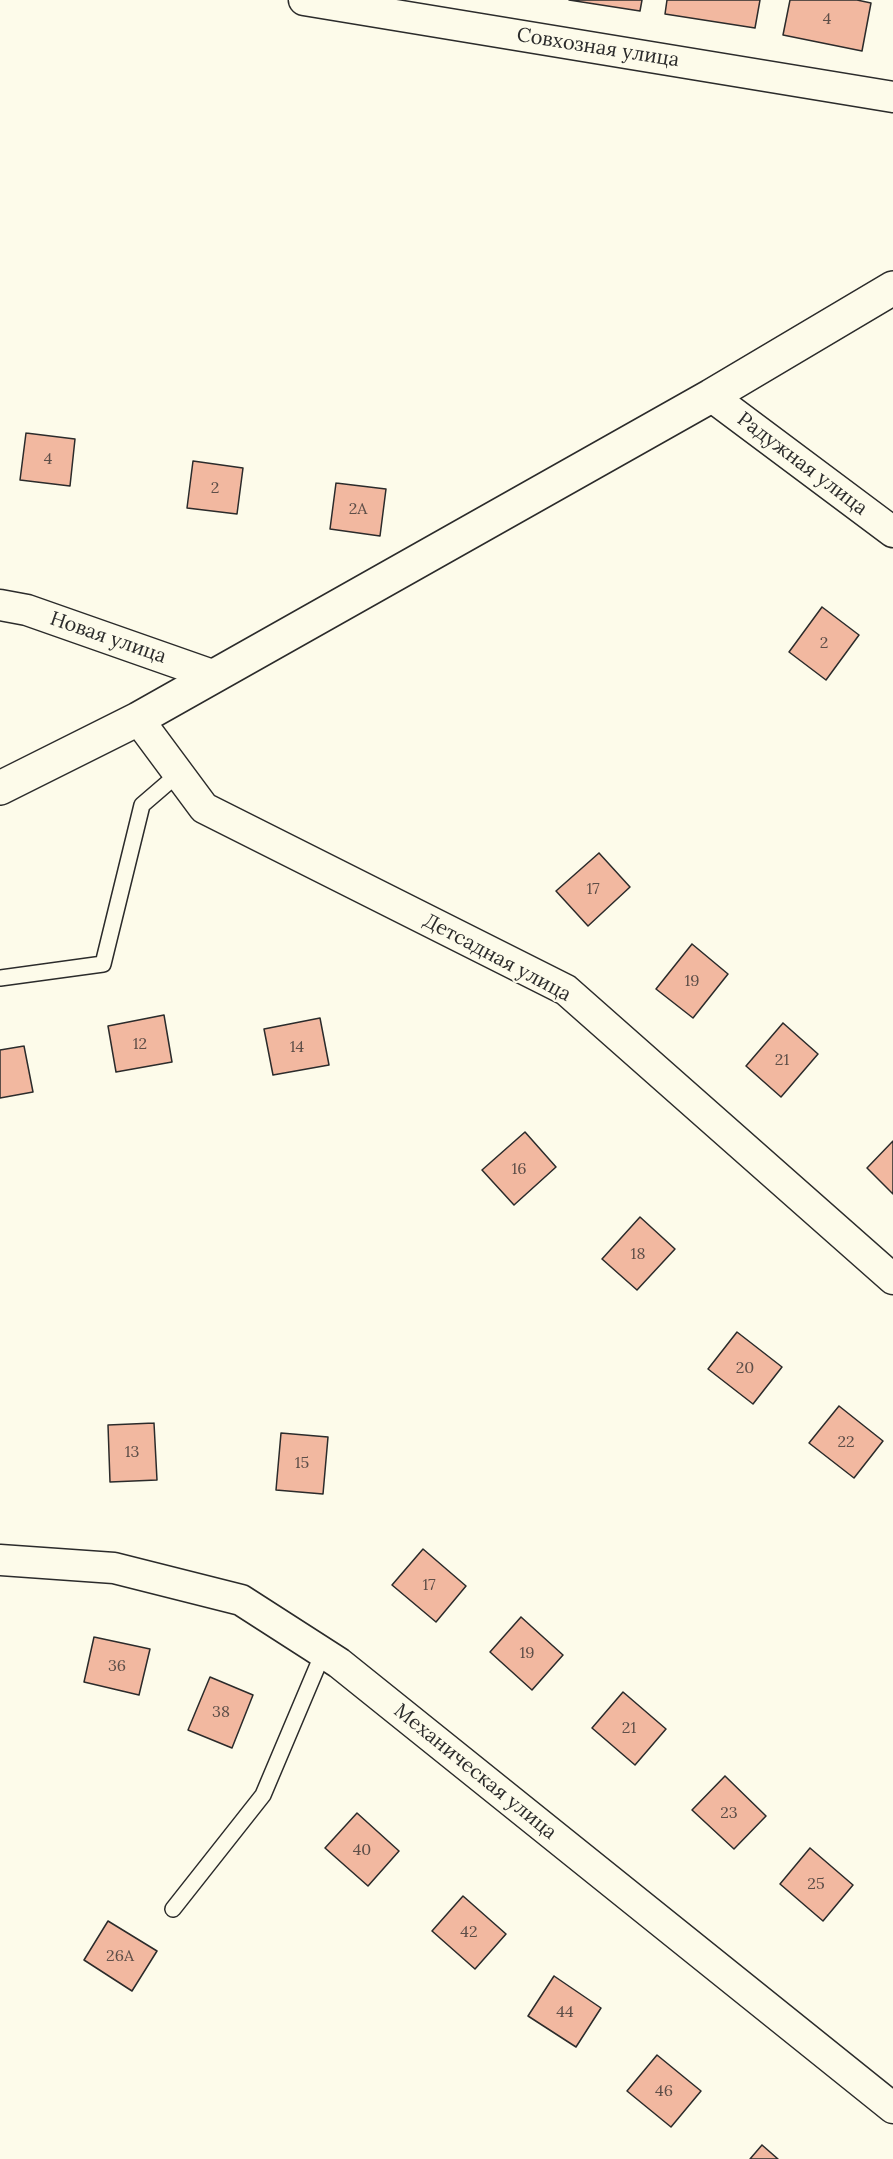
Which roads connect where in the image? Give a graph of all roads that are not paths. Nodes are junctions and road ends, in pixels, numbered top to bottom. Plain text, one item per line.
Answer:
1 (304, 0) edge
2 (893, 97) edge
3 (893, 288) edge
4 (711, 396) junction
5 (893, 532) edge
6 (0, 605) edge
7 (215, 676) junction
8 (138, 719) junction
9 (178, 774) junction
10 (0, 788) edge
11 (0, 978) edge
12 (893, 1279) edge
13 (0, 1560) edge
14 (323, 1653) junction
15 (173, 1909) dead end
16 (893, 2108) edge

1 - 2 street, Совхозная улица
3 - 4 street
4 - 5 street, Радужная улица
4 - 7 street
6 - 7 street, Новая улица
7 - 8 street
8 - 9 street, Детсадная улица
8 - 10 street
9 - 11 lane
9 - 12 street, Детсадная улица
13 - 14 street, Механическая улица
14 - 15 lane
14 - 16 street, Механическая улица

